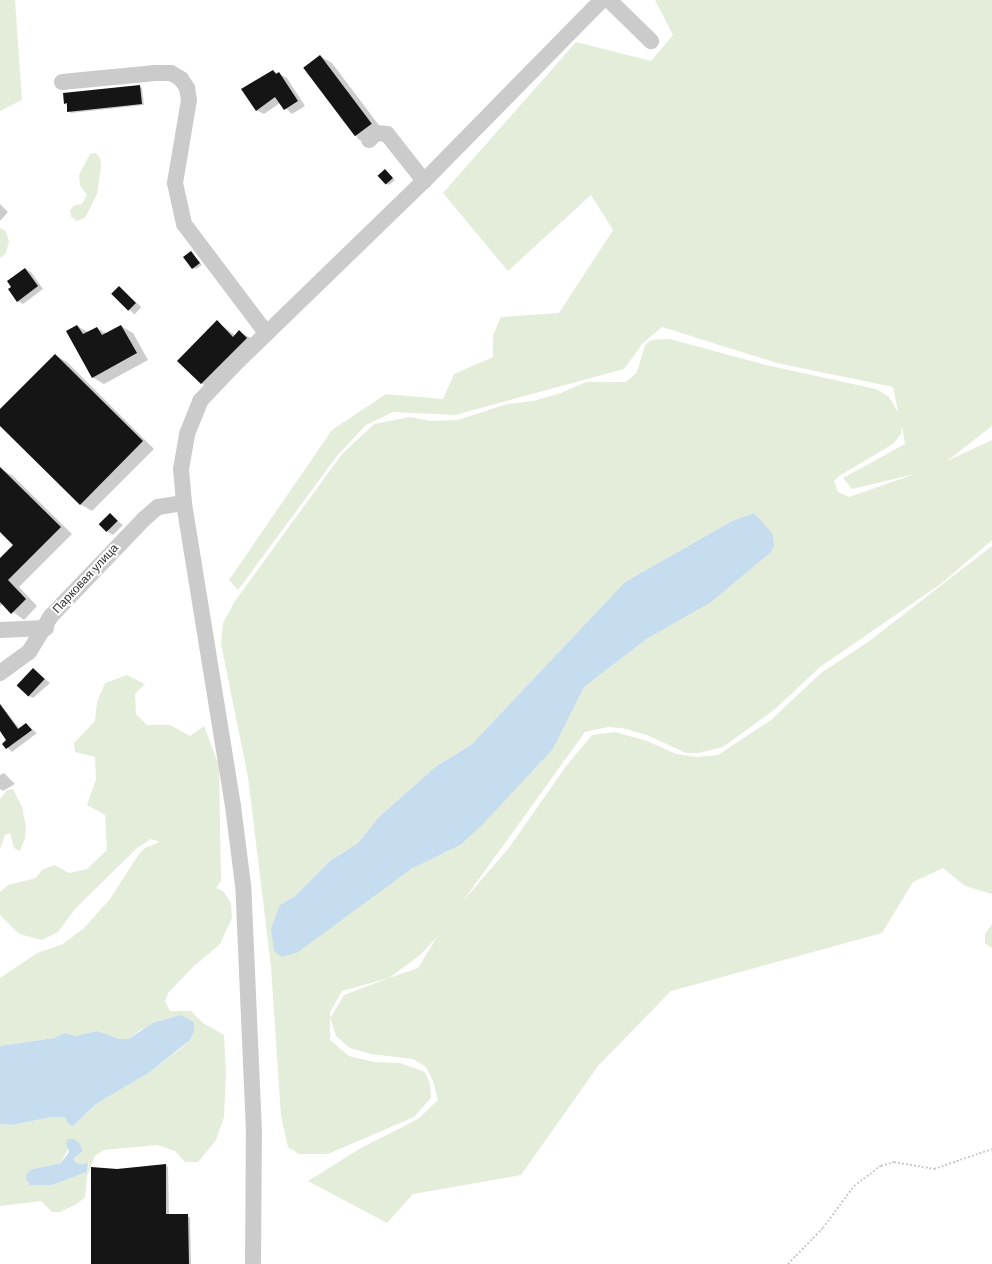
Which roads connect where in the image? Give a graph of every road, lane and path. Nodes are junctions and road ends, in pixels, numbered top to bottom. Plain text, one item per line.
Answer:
1 (602, 0) edge
2 (609, 0) edge
3 (651, 42) dead end
4 (62, 82) dead end
5 (369, 140) dead end
6 (424, 181) junction
7 (266, 333) junction
8 (184, 503) junction
9 (46, 628) junction
10 (0, 630) edge
11 (0, 674) edge
12 (992, 1149) edge
13 (253, 1264) edge
14 (788, 1264) edge

1 - 6 street
2 - 3 street
4 - 7 street
5 - 6 street
6 - 7 street
7 - 8 street
8 - 9 street, Парковая улица
8 - 13 street
9 - 10 street
9 - 11 street, Парковая улица
12 - 14 path

